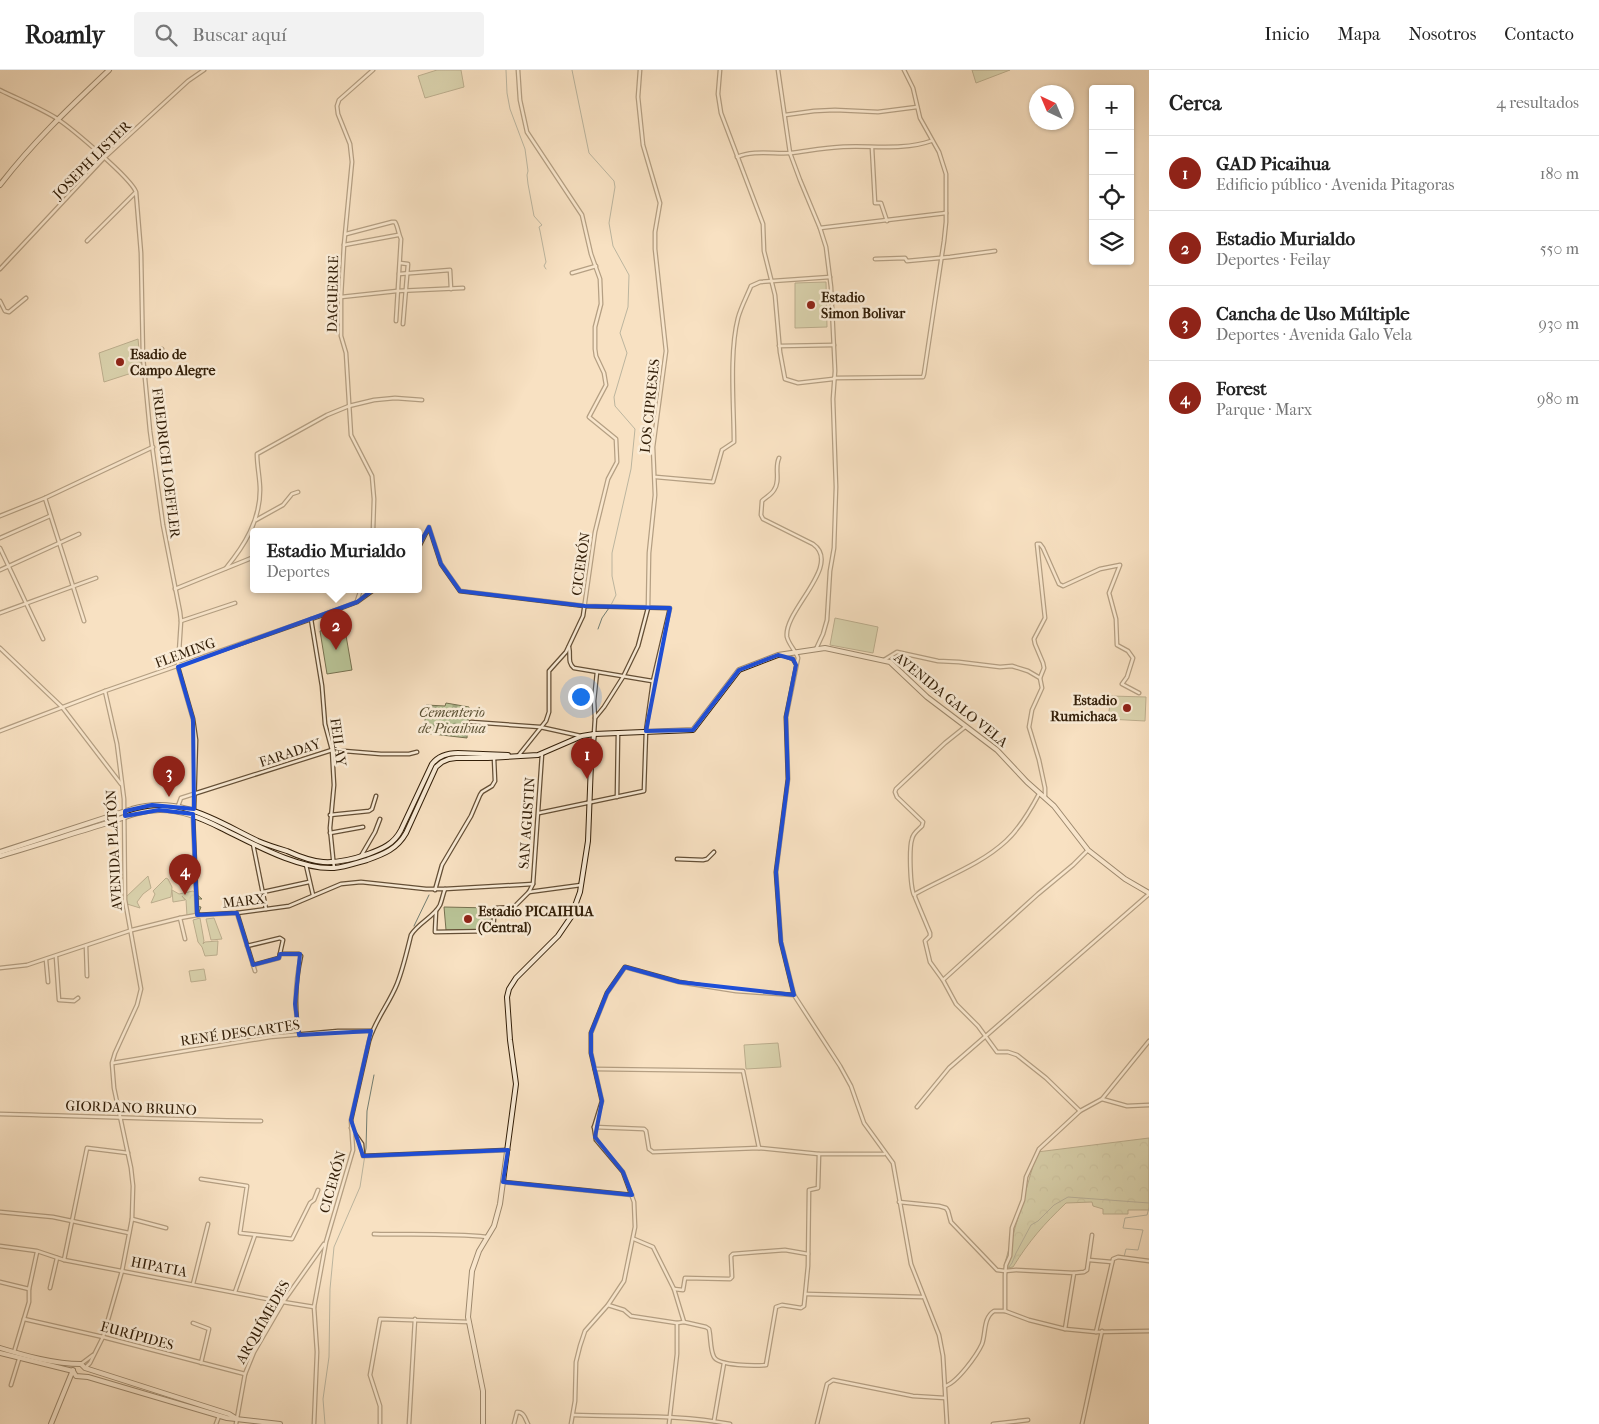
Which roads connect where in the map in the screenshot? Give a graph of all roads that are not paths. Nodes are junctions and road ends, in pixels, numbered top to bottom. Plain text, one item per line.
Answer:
1 (109, 70) edge
2 (204, 70) edge
3 (373, 70) edge
4 (518, 70) edge
5 (640, 70) edge
6 (720, 70) edge
7 (778, 70) edge
8 (904, 70) edge
9 (0, 90) edge
10 (917, 107) junction
11 (785, 115) junction
12 (57, 119) junction
13 (931, 140) junction
14 (872, 148) junction
15 (790, 152) junction
16 (737, 157) junction
17 (104, 158) junction
18 (0, 185) edge
19 (136, 192) junction
20 (946, 213) junction
21 (887, 221) junction
22 (820, 228) junction
23 (346, 234) junction
24 (398, 235) junction
25 (87, 241) dead end
26 (344, 245) junction
27 (994, 251) dead end
28 (941, 258) junction
29 (875, 260) dead end
30 (400, 264) junction
31 (596, 266) junction
32 (0, 269) edge
33 (572, 272) dead end
34 (407, 273) junction
35 (399, 274) junction
36 (830, 277) junction
37 (772, 280) junction
38 (463, 288) dead end
39 (451, 289) junction
40 (397, 291) junction
41 (405, 291) junction
42 (341, 297) junction
43 (26, 298) dead end
44 (0, 301) edge
45 (396, 321) dead end
46 (403, 324) dead end
47 (834, 345) junction
48 (779, 346) junction
49 (162, 349) dead end
50 (143, 357) junction
51 (834, 379) junction
52 (422, 400) dead end
53 (349, 406) junction
54 (153, 447) junction
55 (779, 458) dead end
56 (656, 476) junction
57 (298, 492) dead end
58 (45, 498) junction
59 (0, 516) edge
60 (50, 516) junction
61 (256, 520) junction
62 (252, 528) edge
63 (373, 528) edge
64 (250, 531) edge
65 (79, 534) dead end
66 (0, 538) edge
67 (59, 543) junction
68 (422, 543) edge
69 (0, 548) edge
70 (250, 559) edge
71 (9, 566) junction
72 (226, 568) junction
73 (0, 570) edge
74 (96, 578) dead end
75 (73, 586) junction
76 (175, 589) junction
77 (360, 593) edge
78 (369, 593) edge
79 (357, 602) junction
80 (26, 603) junction
81 (235, 603) dead end
82 (585, 606) junction
83 (648, 608) junction
84 (0, 613) edge
85 (311, 619) junction
86 (84, 621) dead end
87 (181, 621) junction
88 (43, 639) dead end
89 (569, 646) junction
90 (0, 648) edge
91 (816, 649) junction
92 (794, 652) junction
93 (5, 653) junction
94 (0, 655) edge
95 (778, 656) junction
96 (884, 660) junction
97 (796, 665) junction
98 (178, 667) junction
99 (597, 672) junction
100 (623, 677) junction
101 (1040, 678) junction
102 (653, 681) junction
103 (105, 691) junction
104 (1138, 693) dead end
105 (62, 707) junction
106 (595, 718) junction
107 (471, 722) dead end
108 (966, 726) junction
109 (540, 727) junction
110 (0, 731) edge
111 (646, 731) junction
112 (618, 732) junction
113 (594, 734) junction
114 (582, 736) junction
115 (332, 750) junction
116 (417, 752) dead end
117 (542, 754) junction
118 (514, 757) junction
119 (494, 758) junction
120 (122, 785) junction
121 (1040, 793) junction
122 (194, 794) junction
123 (376, 796) dead end
124 (617, 796) junction
125 (1045, 798) junction
126 (590, 804) junction
127 (178, 806) junction
128 (193, 812) junction
129 (539, 813) junction
130 (125, 814) junction
131 (330, 815) junction
132 (380, 819) dead end
133 (363, 827) dead end
134 (330, 833) junction
135 (54, 838) junction
136 (253, 838) junction
137 (253, 844) junction
138 (1088, 850) junction
139 (0, 852) edge
140 (714, 852) dead end
141 (0, 856) edge
142 (361, 856) junction
143 (677, 859) dead end
144 (333, 862) junction
145 (306, 865) junction
146 (334, 868) junction
147 (309, 882) junction
148 (533, 884) junction
149 (581, 885) junction
150 (445, 889) junction
151 (435, 890) junction
152 (263, 892) junction
153 (529, 892) junction
154 (1149, 894) edge
155 (313, 895) junction
156 (914, 895) junction
157 (266, 909) junction
158 (436, 911) junction
159 (238, 913) junction
160 (196, 915) junction
161 (180, 918) junction
162 (132, 930) junction
163 (185, 939) dead end
164 (86, 946) junction
165 (247, 946) junction
166 (280, 954) junction
167 (56, 957) junction
168 (46, 960) junction
169 (253, 965) junction
170 (0, 968) edge
171 (255, 970) dead end
172 (87, 976) dead end
173 (943, 980) junction
174 (48, 982) dead end
175 (794, 995) junction
176 (78, 998) dead end
177 (372, 1031) junction
178 (299, 1035) junction
179 (985, 1036) junction
180 (1149, 1041) edge
181 (112, 1063) junction
182 (595, 1069) junction
183 (1102, 1099) junction
184 (1149, 1105) edge
185 (917, 1107) dead end
186 (1080, 1111) junction
187 (0, 1114) edge
188 (119, 1116) junction
189 (261, 1121) dead end
190 (350, 1126) junction
191 (594, 1127) junction
192 (759, 1148) junction
193 (508, 1150) junction
194 (128, 1153) junction
195 (819, 1154) junction
196 (885, 1154) junction
197 (202, 1179) dead end
198 (502, 1182) junction
199 (318, 1190) dead end
200 (632, 1196) junction
201 (899, 1202) junction
202 (0, 1212) edge
203 (132, 1219) junction
204 (72, 1220) junction
205 (208, 1224) dead end
206 (166, 1228) dead end
207 (129, 1233) junction
208 (374, 1234) dead end
209 (255, 1235) junction
210 (1092, 1236) dead end
211 (487, 1237) junction
212 (634, 1239) junction
213 (326, 1242) junction
214 (0, 1246) edge
215 (37, 1252) junction
216 (808, 1254) junction
217 (57, 1258) junction
218 (64, 1260) junction
219 (1089, 1260) junction
220 (1149, 1261) edge
221 (1112, 1262) junction
222 (122, 1271) junction
223 (1005, 1272) junction
224 (1074, 1273) junction
225 (0, 1282) edge
226 (193, 1284) junction
227 (50, 1288) dead end
228 (29, 1289) junction
229 (674, 1289) junction
230 (235, 1292) junction
231 (806, 1294) junction
232 (923, 1297) junction
233 (283, 1302) junction
234 (608, 1305) junction
235 (314, 1307) junction
236 (1005, 1311) junction
237 (24, 1319) junction
238 (415, 1319) junction
239 (192, 1322) dead end
240 (469, 1322) junction
241 (684, 1322) junction
242 (677, 1323) junction
243 (1065, 1329) junction
244 (1102, 1331) junction
245 (1149, 1331) edge
246 (1096, 1332) junction
247 (103, 1337) junction
248 (0, 1348) edge
249 (14, 1352) junction
250 (0, 1353) edge
251 (94, 1354) junction
252 (20, 1359) junction
253 (201, 1363) junction
254 (724, 1363) junction
255 (81, 1364) junction
256 (75, 1365) junction
257 (85, 1368) junction
258 (73, 1370) junction
259 (245, 1374) junction
260 (80, 1376) junction
261 (68, 1383) junction
262 (11, 1385) dead end
263 (945, 1386) junction
264 (945, 1398) junction
265 (574, 1415) junction
266 (219, 1416) junction
267 (670, 1418) junction
268 (1028, 1420) dead end
269 (714, 1421) junction
270 (236, 1422) edge
271 (52, 1424) edge
272 (216, 1424) edge
273 (280, 1424) edge
274 (314, 1424) edge
275 (380, 1424) edge
276 (409, 1424) edge
277 (483, 1424) edge
278 (514, 1424) edge
279 (528, 1424) edge
280 (571, 1424) edge
281 (669, 1424) edge
282 (730, 1424) edge
283 (817, 1424) edge
284 (947, 1424) edge
285 (993, 1424) edge
286 (1082, 1424) edge

1 - 12 main road
2 - 17 street, JOSEPH LISTER
3 - 23 street, DAGUERRE
4 - 31 street
5 - 56 street, LOS CIPRESES
6 - 16 street
7 - 11 street
8 - 10 street
9 - 12 street
10 - 11 street
10 - 13 street
11 - 15 street
12 - 17 street
12 - 18 main road
13 - 14 street
13 - 20 street
14 - 15 street
14 - 21 street
15 - 16 street
15 - 22 street
16 - 37 street
17 - 19 street
17 - 32 street, JOSEPH LISTER
19 - 25 street
19 - 50 street, FRIEDRICH LOEFFLER
20 - 21 street
20 - 28 street
21 - 22 street
22 - 36 street
23 - 24 street
23 - 26 street, DAGUERRE
24 - 26 street
24 - 30 street
26 - 42 street, DAGUERRE
27 - 28 street
28 - 29 street
28 - 51 street
30 - 34 street
30 - 35 street
31 - 33 street
31 - 82 street, CICERÓN
34 - 35 street
34 - 39 street
34 - 41 street
35 - 40 street
36 - 37 street
36 - 47 street
37 - 48 street
37 - 56 street
38 - 39 street
39 - 41 street
40 - 41 street
40 - 42 street
40 - 45 street
41 - 46 street
42 - 53 street, DAGUERRE
43 - 44 street
47 - 48 street
47 - 51 street
48 - 51 street
49 - 50 street
50 - 54 street, FRIEDRICH LOEFFLER
51 - 91 street
52 - 53 street
53 - 61 street
53 - 63 street, DAGUERRE
54 - 58 street
54 - 76 street, FRIEDRICH LOEFFLER
55 - 92 street
56 - 83 street, LOS CIPRESES
57 - 61 street
58 - 59 street
58 - 60 street
60 - 66 street
60 - 67 street
61 - 62 street
64 - 72 street
65 - 67 street
67 - 71 street
67 - 75 street
68 - 82 street
69 - 71 street
70 - 72 street
71 - 73 street
71 - 80 street
72 - 76 street
74 - 75 street
75 - 80 street
75 - 86 street
76 - 87 street, FRIEDRICH LOEFFLER
77 - 79 street
78 - 79 street, FLEMING
79 - 85 street, FLEMING
80 - 84 street
80 - 88 street
81 - 87 street
82 - 83 street
82 - 89 street, CICERÓN
83 - 100 street, LOS CIPRESES
83 - 102 street
85 - 98 street, FLEMING
85 - 115 street, FEILAY
87 - 98 street, FRIEDRICH LOEFFLER
89 - 99 street
89 - 109 street, CICERÓN
90 - 93 street
91 - 92 main road, AVENIDA GALO VELA
91 - 96 main road, AVENIDA GALO VELA
92 - 95 main road, AVENIDA GALO VELA
92 - 97 street
93 - 94 street
93 - 105 street
95 - 97 street
95 - 111 main road, AVENIDA GALO VELA
96 - 101 street
96 - 108 main road, AVENIDA GALO VELA
97 - 175 street
98 - 103 street, FLEMING
98 - 122 street
99 - 100 street
99 - 106 street
100 - 102 street
100 - 106 street, LOS CIPRESES
101 - 104 street
101 - 125 street
102 - 111 street
103 - 105 street, FLEMING
103 - 120 street, AVENIDA PLATÓN
105 - 110 street, FLEMING
105 - 120 street
106 - 113 street
107 - 109 street
108 - 121 main road, AVENIDA GALO VELA
108 - 156 street
109 - 114 street
109 - 118 street, CICERÓN
111 - 112 main road, AVENIDA GALO VELA
111 - 124 street
112 - 113 main road, AVENIDA GALO VELA
112 - 124 street
113 - 114 main road, AVENIDA GALO VELA
113 - 126 main road
114 - 117 main road, AVENIDA GALO VELA
115 - 116 street, FARADAY
115 - 122 street, FARADAY
115 - 131 street, FEILAY
117 - 118 main road, AVENIDA GALO VELA
117 - 129 street, SAN AGUSTIN
118 - 119 main road, AVENIDA GALO VELA
118 - 142 main road, AVENIDA GALO VELA
119 - 146 main road, AVENIDA GALO VELA
119 - 151 street
120 - 130 street, AVENIDA PLATÓN
121 - 125 main road, AVENIDA GALO VELA
121 - 156 street
122 - 127 street, FARADAY
122 - 128 street
123 - 131 street
124 - 126 street
125 - 138 main road, AVENIDA GALO VELA
126 - 129 street
126 - 149 main road
127 - 128 main road, AVENIDA GALO VELA
127 - 130 main road, AVENIDA GALO VELA
128 - 130 main road, AVENIDA GALO VELA
128 - 136 main road, AVENIDA GALO VELA
128 - 137 main road, AVENIDA GALO VELA
128 - 160 street
129 - 148 street, SAN AGUSTIN
130 - 135 main road, AVENIDA GALO VELA
130 - 162 street, AVENIDA PLATÓN
131 - 134 street, FEILAY
132 - 142 street
133 - 134 street
134 - 144 street, FEILAY
135 - 139 main road, AVENIDA GALO VELA
135 - 141 main road, AVENIDA GALO VELA
136 - 137 street
136 - 144 main road, AVENIDA GALO VELA
137 - 145 main road, AVENIDA GALO VELA
137 - 152 street
138 - 154 main road, AVENIDA GALO VELA
138 - 173 street
140 - 143 street
142 - 144 main road, AVENIDA GALO VELA
144 - 146 street, FEILAY
145 - 146 main road, AVENIDA GALO VELA
145 - 147 street
147 - 152 street
147 - 155 street
148 - 150 street, MARX
148 - 153 street, SAN AGUSTIN
149 - 153 street
149 - 193 main road
150 - 151 street, MARX
150 - 158 street, CICERÓN
151 - 155 street, MARX
152 - 157 street
153 - 158 street
154 - 179 street
155 - 157 street, MARX
156 - 173 street
157 - 159 street, MARX
158 - 177 street, CICERÓN
159 - 160 street, MARX
159 - 165 street
160 - 161 street, MARX
161 - 162 street, MARX
161 - 163 street
162 - 164 street, MARX
162 - 181 street, AVENIDA PLATÓN
164 - 167 street, MARX
164 - 172 street
165 - 166 street
165 - 169 street
166 - 169 street
166 - 178 street
167 - 168 street, MARX
167 - 176 street
168 - 170 street, MARX
168 - 174 street
169 - 171 street
173 - 179 street
175 - 182 street
175 - 196 street
177 - 178 street, RENÉ DESCARTES
177 - 190 street, CICERÓN
178 - 181 street, RENÉ DESCARTES
179 - 185 street
179 - 186 street
180 - 183 street
181 - 188 street, AVENIDA PLATÓN
182 - 191 street
182 - 192 street
183 - 184 street
183 - 186 street
186 - 223 street
187 - 188 street, GIORDANO BRUNO
188 - 189 street, GIORDANO BRUNO
188 - 194 street, AVENIDA PLATÓN
190 - 193 street
190 - 213 street, CICERÓN
191 - 192 street
191 - 200 street
192 - 195 street
193 - 198 main road
194 - 203 street, AVENIDA PLATÓN
194 - 204 street
195 - 196 street
195 - 216 street
196 - 201 street
197 - 209 street
198 - 200 street
198 - 211 main road
199 - 209 street
200 - 212 street
201 - 223 street
201 - 232 street
202 - 204 street
203 - 206 street
203 - 207 street, AVENIDA PLATÓN
204 - 207 street
204 - 218 street
205 - 226 street
207 - 222 street, AVENIDA PLATÓN
208 - 211 street
209 - 230 street
210 - 219 street
211 - 240 main road
212 - 229 street
212 - 234 street
213 - 233 street, ARQUÍMEDES
213 - 235 street, CICERÓN
214 - 215 street, HIPATIA
215 - 217 street, HIPATIA
215 - 228 street
216 - 229 street
216 - 231 street
217 - 218 street, HIPATIA
217 - 227 street
218 - 222 street, HIPATIA
219 - 221 street
219 - 224 street
220 - 221 street
221 - 246 street
222 - 226 street, HIPATIA
222 - 247 street, AVENIDA PLATÓN
223 - 224 street
223 - 236 street
224 - 243 street
225 - 228 street
226 - 230 street, HIPATIA
228 - 237 street
229 - 241 street
230 - 233 street, HIPATIA
231 - 232 street
231 - 254 street
232 - 263 street
233 - 235 street, HIPATIA
233 - 259 street, ARQUÍMEDES
234 - 242 street
234 - 265 street
235 - 274 street, CICERÓN
236 - 243 street
236 - 263 street
237 - 247 street, EURÍPIDES
237 - 249 street
238 - 240 street
238 - 275 street
238 - 276 street
239 - 253 street
240 - 277 main road
241 - 242 street
241 - 254 street
242 - 267 street
243 - 246 street
244 - 245 street
244 - 246 street
244 - 286 street
247 - 251 street, AVENIDA PLATÓN
247 - 253 street, EURÍPIDES
248 - 249 main road
249 - 256 main road
250 - 252 main road
251 - 255 street, AVENIDA PLATÓN
251 - 257 street, AVENIDA PLATÓN
252 - 258 main road
252 - 262 street
253 - 259 street, EURÍPIDES
254 - 269 street
255 - 256 main road
255 - 257 main road
256 - 258 main road
257 - 260 main road
257 - 270 main road
258 - 260 main road
258 - 261 main road
259 - 270 street, ARQUÍMEDES
260 - 261 main road
260 - 266 main road
261 - 271 main road
263 - 264 street
264 - 283 street
264 - 284 street
265 - 267 street
265 - 280 street
266 - 270 main road
266 - 272 street
267 - 269 street
267 - 281 street
268 - 285 street
269 - 282 street
270 - 273 main road
278 - 279 street

